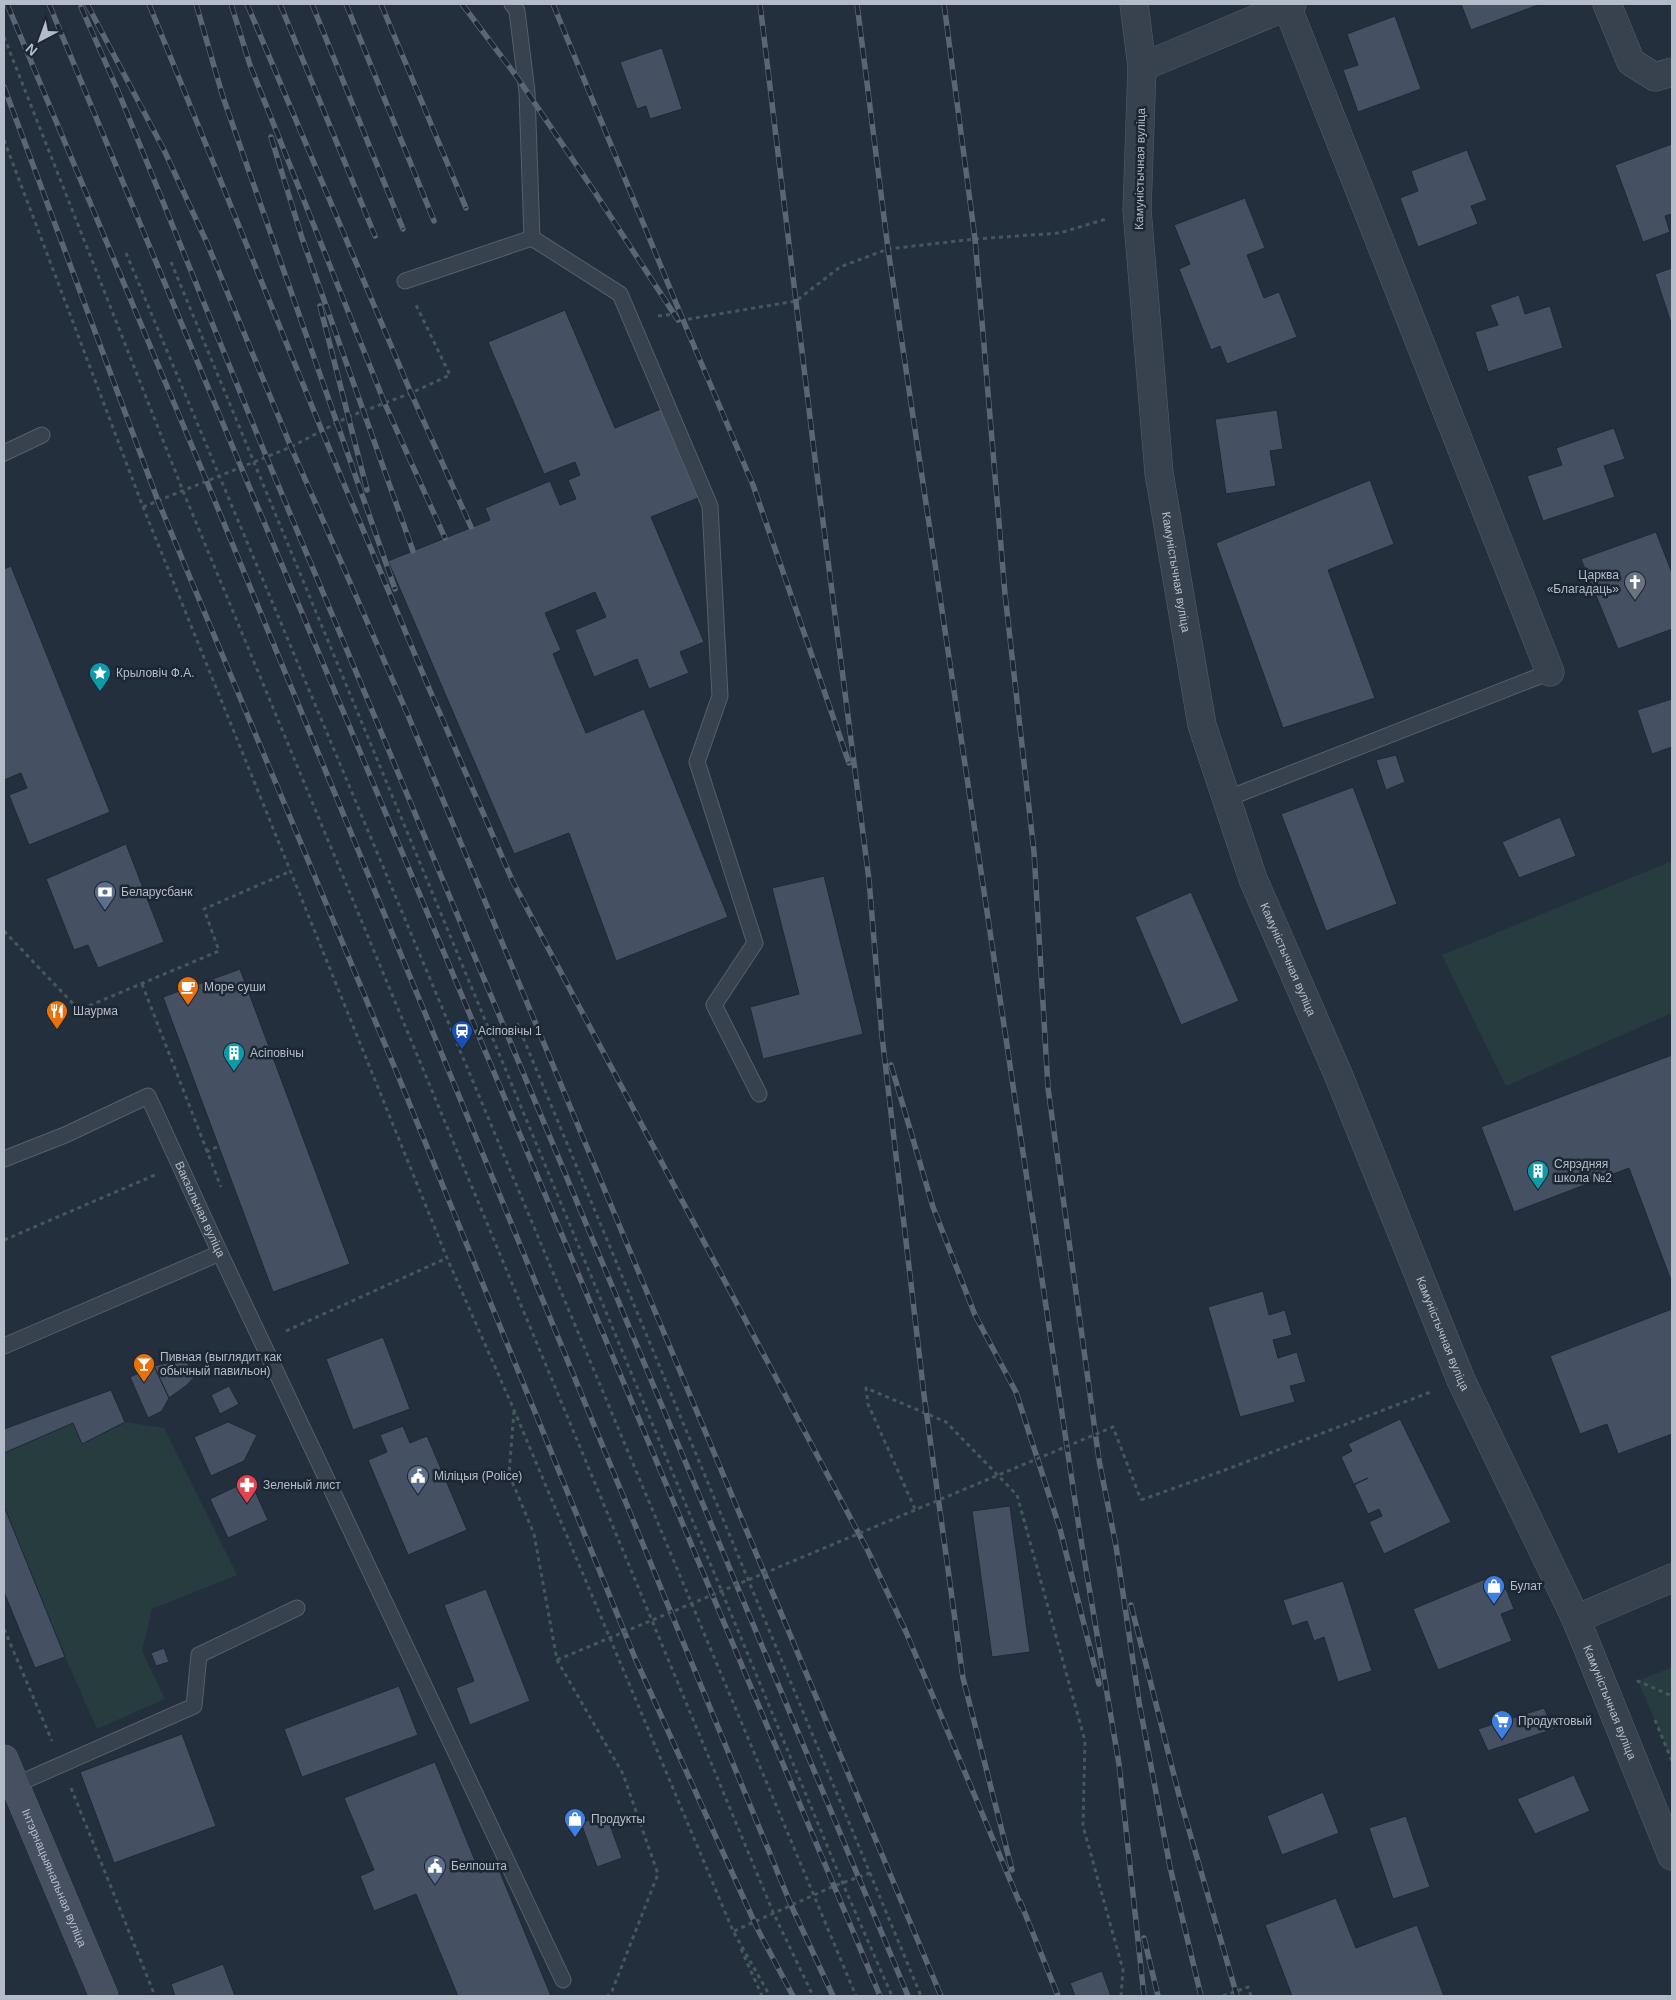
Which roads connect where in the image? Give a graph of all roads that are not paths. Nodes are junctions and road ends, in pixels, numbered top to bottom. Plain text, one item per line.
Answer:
1 (512, 4) edge
2 (1134, 4) edge
3 (1607, 4) edge
4 (1289, 5) edge
5 (1142, 67) junction
6 (1672, 72) edge
7 (532, 238) junction
8 (405, 282) road end
9 (42, 435) dead end
10 (4, 453) edge
11 (1550, 672) joint
12 (1226, 799) junction
13 (759, 1094) dead end
14 (4, 1159) edge
15 (220, 1254) junction
16 (4, 1346) edge
17 (1672, 1578) edge
18 (297, 1608) dead end
19 (1576, 1619) junction
20 (4, 1759) edge
21 (15, 1786) junction
22 (1672, 1856) edge
23 (563, 1980) dead end
24 (104, 1996) edge

1 - 7 lane
2 - 5 street, Камуністычная вуліца
3 - 6 street
4 - 5 street
4 - 11 street
5 - 12 street, Камуністычная вуліца
7 - 8 lane
7 - 13 lane
9 - 10 lane
11 - 12 lane
12 - 19 street, Камуністычная вуліца
14 - 15 lane, Вакзальная вуліца
15 - 16 lane, Вакзальная вуліца
15 - 23 lane
17 - 19 street
18 - 21 lane
19 - 22 street, Камуністычная вуліца
20 - 21 street, Інтэрнацыянальная вуліца
21 - 24 street, Інтэрнацыянальная вуліца

